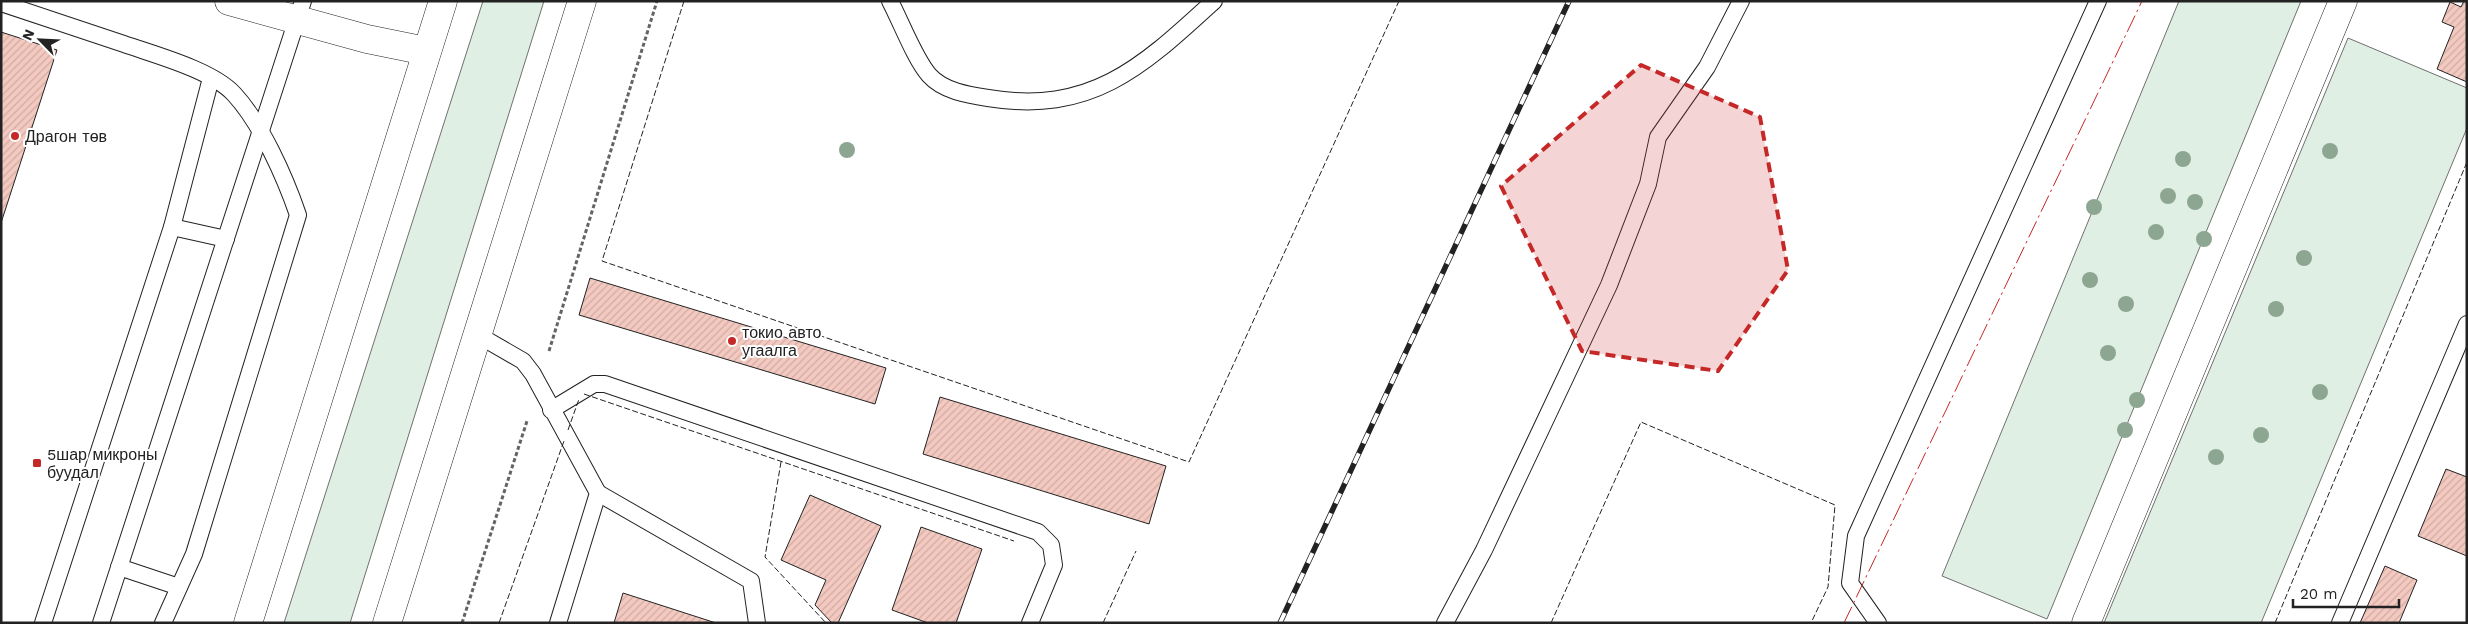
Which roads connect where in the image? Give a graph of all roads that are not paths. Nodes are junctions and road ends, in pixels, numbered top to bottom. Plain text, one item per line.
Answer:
1 (229, 1) edge
2 (443, 1) edge
3 (582, 1) edge
4 (890, 1) edge
5 (1214, 1) edge
6 (1741, 1) edge
7 (2098, 1) edge
8 (2343, 1) edge
9 (1, 3) edge
10 (300, 10) edge
11 (426, 51) junction
12 (211, 78) junction
13 (260, 132) junction
14 (172, 227) junction
15 (226, 239) junction
16 (2467, 324) edge
17 (478, 335) junction
18 (551, 410) junction
19 (598, 493) junction
20 (119, 567) junction
21 (179, 587) junction
22 (43, 623) edge
23 (101, 623) edge
24 (163, 623) edge
25 (248, 623) edge
26 (387, 623) edge
27 (558, 623) edge
28 (757, 623) edge
29 (1030, 623) edge
30 (1445, 623) edge
31 (1878, 623) edge
32 (2086, 623) edge
33 (2340, 623) edge

1 - 10 main road
2 - 11 main road
3 - 17 main road
4 - 5 lane
6 - 30 lane
7 - 31 lane
8 - 32 main road
9 - 12 lane
10 - 11 main road
10 - 13 lane
11 - 25 main road
12 - 13 lane
12 - 14 lane
13 - 15 lane
13 - 21 lane
14 - 15 lane
14 - 22 lane
15 - 20 lane
16 - 33 lane
17 - 18 lane
17 - 26 main road
18 - 19 lane
18 - 29 lane
19 - 27 lane
19 - 28 lane
20 - 21 lane
20 - 23 lane
21 - 24 lane

